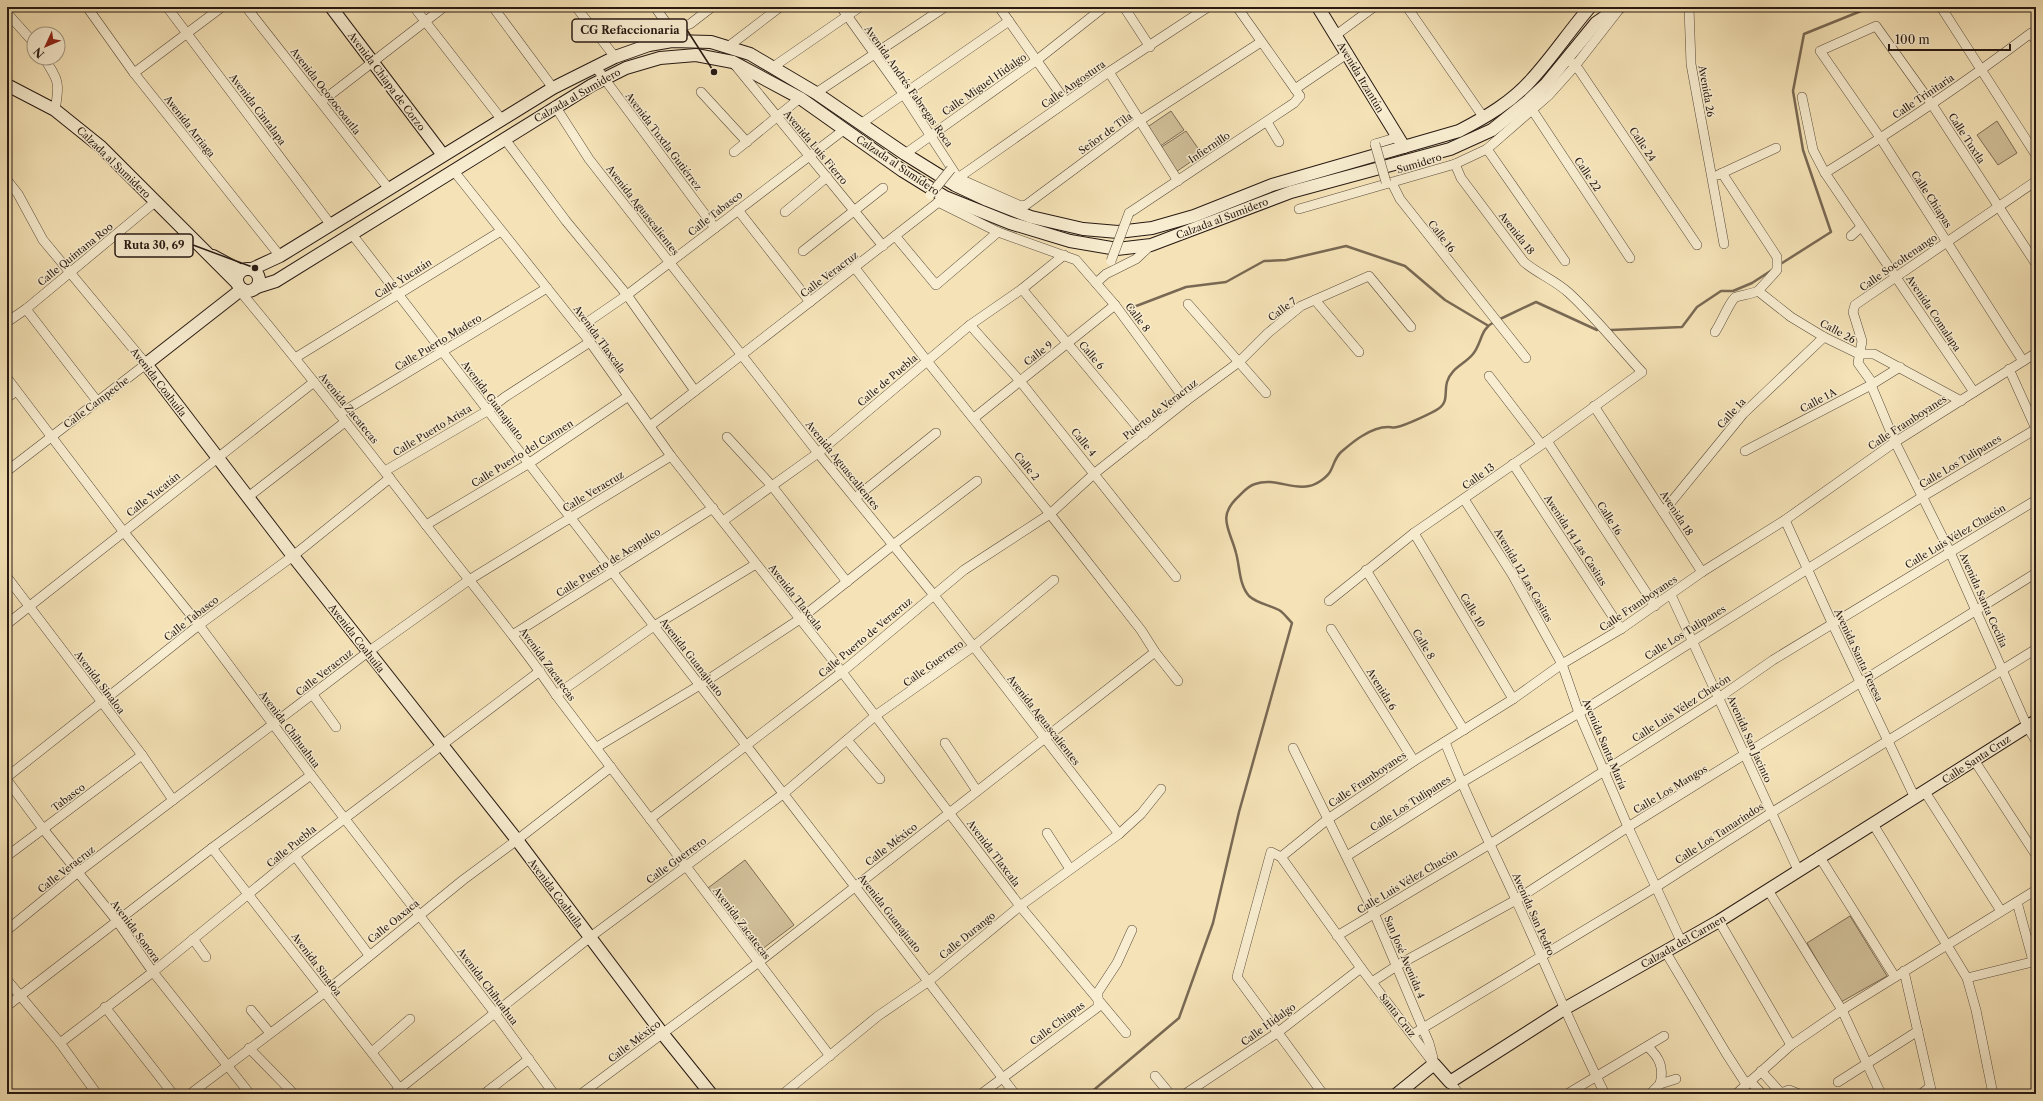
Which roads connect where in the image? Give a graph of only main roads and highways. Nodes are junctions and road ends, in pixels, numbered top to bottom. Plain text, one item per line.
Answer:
1 (331, 7) edge
2 (1318, 7) edge
3 (1590, 7) edge
4 (1620, 7) edge
5 (7, 85) edge
6 (1401, 142) junction
7 (443, 155) junction
8 (210, 254) junction
9 (246, 270) junction
10 (257, 287) junction
11 (240, 288) junction
12 (146, 364) joint
13 (2032, 724) edge
14 (1920, 795) joint
15 (1450, 1082) joint
16 (710, 1094) edge
17 (1397, 1094) edge

1 - 7 main road, Avenida Chiapa de Corzo
2 - 6 main road, Avenida Itzantún
3 - 6 main road, Calzada al Sumidero
4 - 10 main road, Calzada al Sumidero
5 - 8 main road, Calzada al Sumidero
6 - 7 main road, Calzada al Sumidero
7 - 9 main road, Calzada al Sumidero
8 - 9 main road, Calzada al Sumidero
8 - 11 main road, Calzada al Sumidero
9 - 10 main road
9 - 11 main road
10 - 11 main road
11 - 12 main road, Calle Campeche
12 - 16 main road, Avenida Coahuila
13 - 14 main road, Calle Santa Cruz
14 - 15 main road, Calzada del Carmen
15 - 17 main road, Santa Cruz

